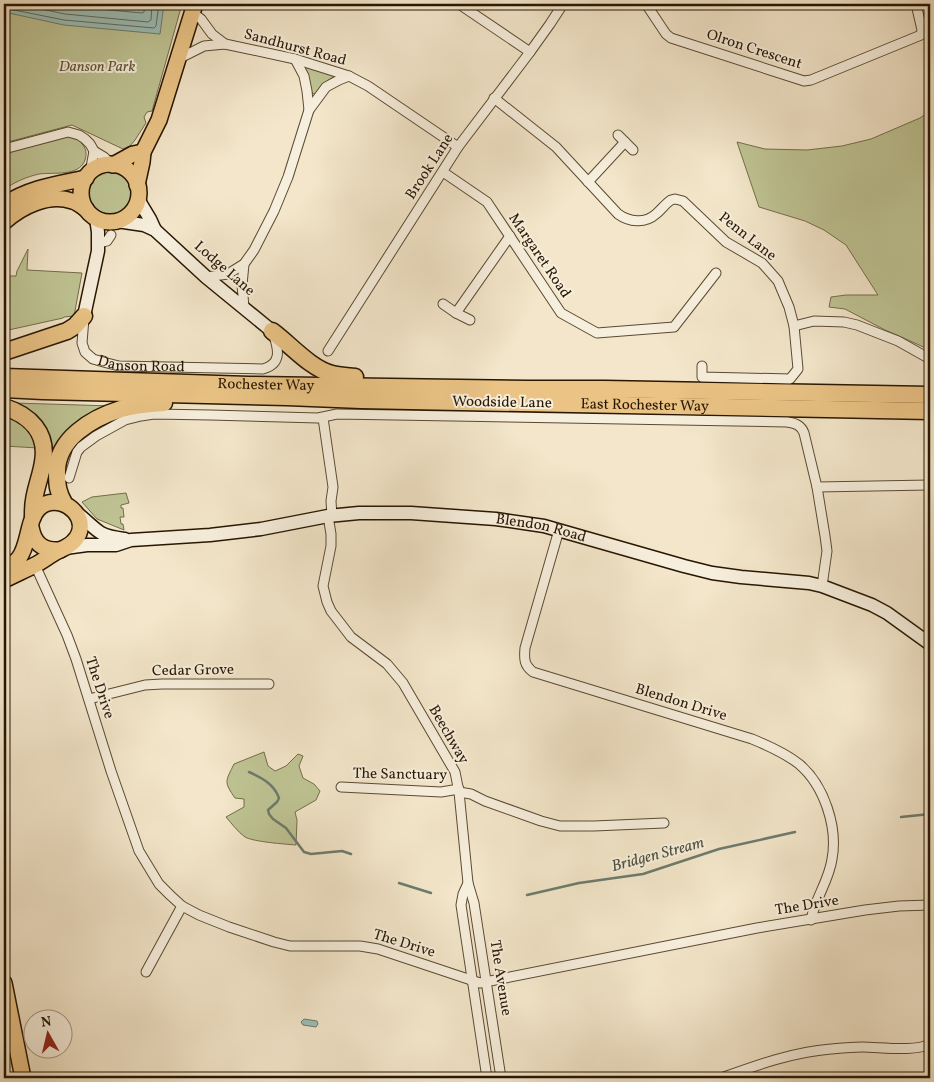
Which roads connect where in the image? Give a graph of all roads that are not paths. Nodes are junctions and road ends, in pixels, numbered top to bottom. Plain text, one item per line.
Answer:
1 (460, 4) edge
2 (563, 4) edge
3 (646, 4) edge
4 (916, 4) edge
5 (194, 8) edge
6 (225, 44) junction
7 (530, 52) junction
8 (178, 59) junction
9 (295, 59) junction
10 (350, 76) junction
11 (494, 98) junction
12 (309, 110) junction
13 (458, 147) junction
14 (4, 149) edge
15 (633, 150) dead end
16 (94, 151) junction
17 (143, 152) junction
18 (112, 165) junction
19 (443, 172) junction
20 (88, 175) junction
21 (588, 182) junction
22 (138, 192) junction
23 (4, 205) edge
24 (91, 214) junction
25 (4, 222) edge
26 (114, 228) junction
27 (155, 230) junction
28 (510, 236) junction
29 (98, 243) junction
30 (244, 264) junction
31 (716, 273) dead end
32 (206, 277) junction
33 (443, 304) dead end
34 (244, 307) junction
35 (456, 313) junction
36 (84, 316) junction
37 (470, 320) dead end
38 (794, 326) junction
39 (272, 331) junction
40 (328, 351) dead end
41 (4, 352) edge
42 (930, 360) edge
43 (702, 366) dead end
44 (4, 377) edge
45 (4, 389) edge
46 (528, 389) junction
47 (930, 395) edge
48 (361, 400) junction
49 (4, 407) edge
50 (930, 412) edge
51 (323, 418) junction
52 (69, 478) dead end
53 (930, 485) edge
54 (816, 487) junction
55 (64, 503) junction
56 (78, 514) junction
57 (330, 516) junction
58 (32, 522) junction
59 (559, 530) junction
60 (131, 540) junction
61 (63, 549) junction
62 (35, 565) junction
63 (4, 569) edge
64 (4, 580) edge
65 (822, 586) junction
66 (930, 644) edge
67 (269, 684) dead end
68 (89, 699) junction
69 (341, 787) dead end
70 (459, 790) junction
71 (664, 823) dead end
72 (468, 883) junction
73 (930, 905) edge
74 (182, 906) junction
75 (811, 920) junction
76 (146, 972) dead end
77 (472, 982) junction
78 (4, 983) edge
79 (487, 983) junction
80 (930, 1044) edge
81 (23, 1078) edge
82 (487, 1078) edge
83 (502, 1078) edge
84 (721, 1078) edge

1 - 7 street
2 - 7 street, Brook Lane
3 - 4 street, Olron Crescent
5 - 6 street, Sandhurst Road
5 - 8 main road
6 - 8 street, Sandhurst Road
6 - 9 street, Sandhurst Road
7 - 11 street, Brook Lane
8 - 17 main road
9 - 10 street, Sandhurst Road
9 - 12 street
10 - 12 street
10 - 13 street, Sandhurst Road
11 - 13 street, Brook Lane
11 - 21 street
12 - 30 street
13 - 19 street, Brook Lane
14 - 16 street
15 - 21 street
16 - 18 street
16 - 20 street
17 - 18 main road
17 - 22 main road
18 - 20 main road
18 - 22 main road
19 - 28 street, Margaret Road
19 - 40 street, Brook Lane
20 - 23 main road
20 - 24 main road
21 - 38 street, Penn Lane
22 - 26 main road
22 - 27 main road, Lodge Lane
24 - 25 main road
24 - 26 main road
24 - 29 main road, Danson Road
26 - 27 main road, Lodge Lane
26 - 29 street
27 - 32 main road, Lodge Lane
28 - 31 street, Margaret Road
28 - 35 street
29 - 36 main road, Danson Road
30 - 32 street
30 - 34 street
32 - 34 main road, Lodge Lane
33 - 35 street
34 - 39 main road, Lodge Lane
35 - 37 street
36 - 39 street, Danson Road
36 - 41 highway
38 - 42 street
38 - 43 street, Penn Lane
39 - 46 highway
44 - 46 highway, Rochester Way
45 - 48 highway, Rochester Way
46 - 47 highway, East Rochester Way
48 - 50 highway, East Rochester Way
48 - 55 highway
49 - 58 highway
51 - 52 street, Woodside Lane
51 - 54 street, Woodside Lane
51 - 57 street, Beechway
53 - 54 street
54 - 65 street, Woodside Lane
55 - 56 main road, Blendon Road
55 - 58 main road
56 - 60 main road, Blendon Road
56 - 61 main road, Blendon Road
57 - 59 main road, Blendon Road
57 - 60 main road, Blendon Road
57 - 70 street, Beechway
58 - 61 main road, Blendon Road
58 - 63 main road
59 - 65 main road, Blendon Road
59 - 75 street, Blendon Drive
60 - 61 main road, Blendon Road
61 - 62 main road, Blendon Road
62 - 64 main road, Blendon Road
62 - 68 street, The Drive
65 - 66 main road, Blendon Road
67 - 68 street, Cedar Grove
68 - 74 street, The Drive
69 - 70 street, The Sanctuary
70 - 71 street
70 - 72 street, The Avenue
72 - 77 street, The Avenue
72 - 79 street, The Avenue
73 - 75 street, The Drive
74 - 76 street
74 - 77 street, The Drive
75 - 79 street, The Drive
77 - 79 street, The Drive
77 - 82 street, The Avenue
78 - 81 main road
79 - 83 street, The Avenue
80 - 84 street

